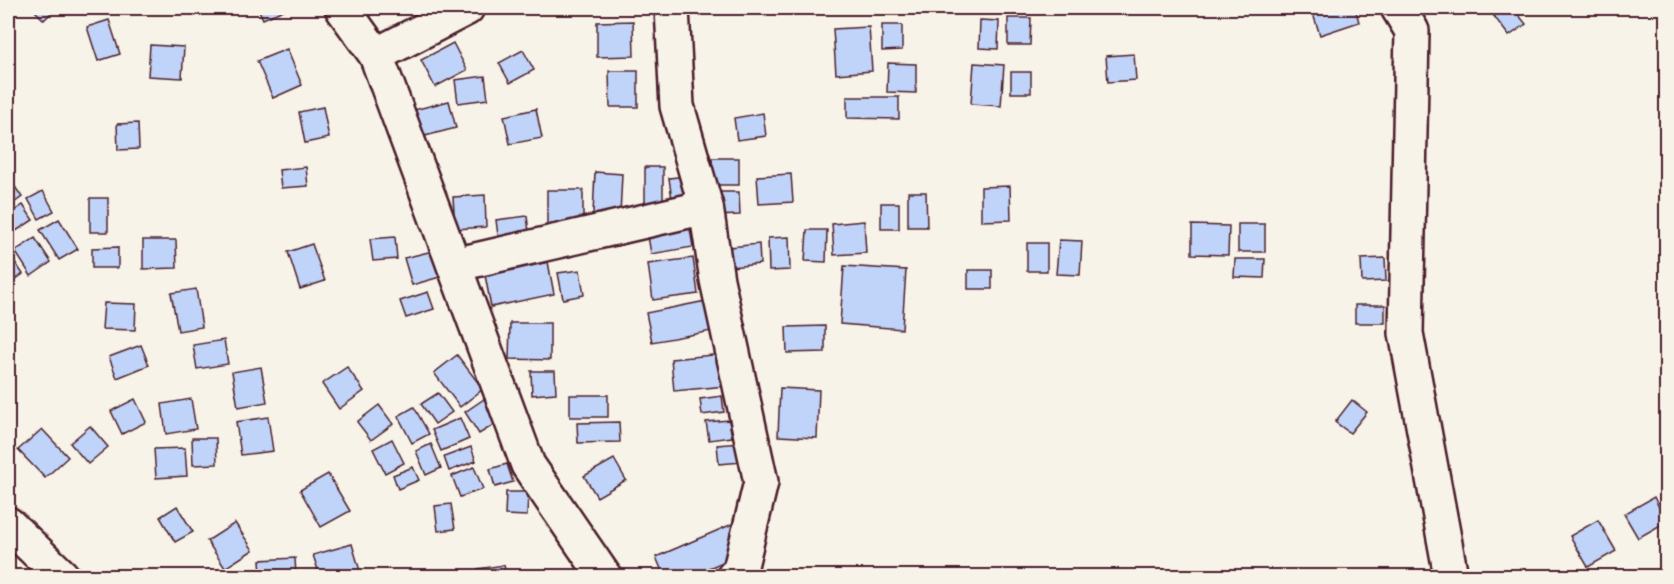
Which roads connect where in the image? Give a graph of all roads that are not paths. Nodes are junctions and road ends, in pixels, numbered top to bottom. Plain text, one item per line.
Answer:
1 (342, 8) edge
2 (467, 8) edge
3 (672, 8) edge
4 (1398, 8) edge
5 (376, 55) junction
6 (706, 207) junction
7 (454, 265) junction
8 (8, 524) edge
9 (62, 576) edge
10 (604, 576) edge
11 (734, 576) edge
12 (1451, 576) edge

1 - 5 street
2 - 5 street
3 - 6 street
4 - 12 street
5 - 7 street
6 - 7 street
6 - 11 street
7 - 10 street
8 - 9 street

